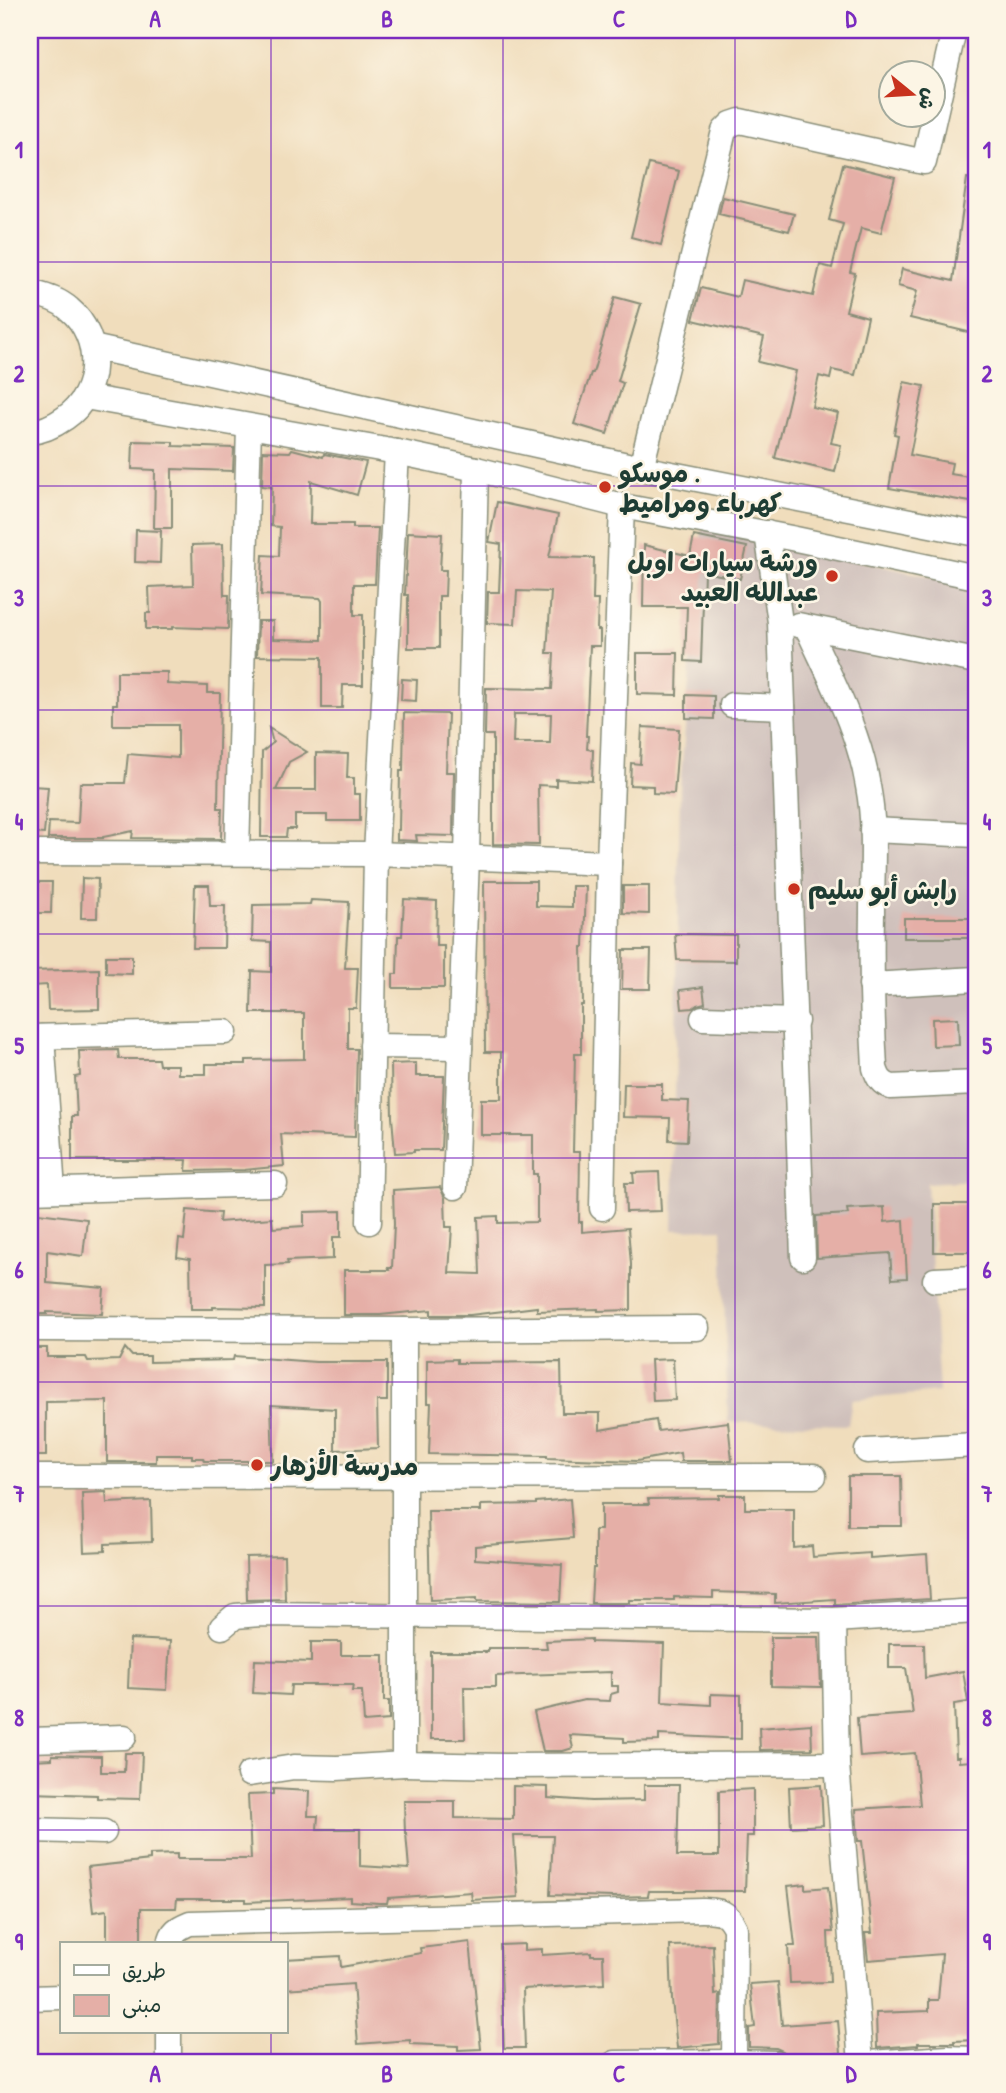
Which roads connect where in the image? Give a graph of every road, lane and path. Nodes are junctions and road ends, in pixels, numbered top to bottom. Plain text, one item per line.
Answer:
1 (954, 30) edge
2 (30, 292) edge
3 (92, 346) junction
4 (85, 397) junction
5 (249, 427) junction
6 (30, 432) edge
7 (397, 452) junction
8 (641, 468) junction
9 (476, 469) junction
10 (622, 506) junction
11 (766, 533) junction
12 (976, 534) edge
13 (976, 577) edge
14 (780, 622) junction
15 (807, 627) junction
16 (976, 661) edge
17 (732, 705) dead end
18 (783, 707) junction
19 (872, 830) junction
20 (976, 835) edge
21 (30, 853) edge
22 (237, 853) junction
23 (376, 854) junction
24 (467, 857) junction
25 (610, 863) junction
26 (976, 979) edge
27 (871, 985) junction
28 (703, 1018) dead end
29 (796, 1021) junction
30 (225, 1032) dead end
31 (36, 1037) edge
32 (372, 1046) junction
33 (460, 1047) junction
34 (976, 1083) edge
35 (275, 1184) dead end
36 (455, 1187) dead end
37 (42, 1191) edge
38 (602, 1208) dead end
39 (369, 1222) dead end
40 (803, 1257) dead end
41 (976, 1278) edge
42 (935, 1280) dead end
43 (697, 1328) dead end
44 (30, 1329) edge
45 (404, 1330) junction
46 (976, 1445) edge
47 (867, 1451) dead end
48 (814, 1476) dead end
49 (30, 1477) edge
50 (405, 1477) junction
51 (405, 1616) junction
52 (976, 1616) edge
53 (834, 1620) junction
54 (222, 1628) dead end
55 (124, 1737) dead end
56 (30, 1740) edge
57 (404, 1764) junction
58 (837, 1764) junction
59 (249, 1774) dead end
60 (30, 1830) edge
61 (104, 1832) dead end
62 (170, 1942) edge
63 (60, 1997) edge
64 (30, 1998) edge
65 (169, 2034) edge
66 (976, 2059) edge
67 (948, 2061) edge
68 (734, 2062) edge
69 (169, 2063) edge
70 (615, 2063) edge
71 (775, 2063) edge
72 (861, 2063) edge
73 (869, 2063) edge

1 - 8 street
2 - 3 street
3 - 4 street
3 - 8 street
4 - 5 street
4 - 6 street
5 - 7 street
5 - 22 street
7 - 9 street
7 - 23 street
8 - 12 street
9 - 10 street
9 - 24 street
10 - 11 street
10 - 25 street
11 - 13 street
11 - 14 street
14 - 15 street
14 - 18 street
15 - 16 street
15 - 19 street
17 - 18 street
18 - 29 street
19 - 20 street
19 - 27 street
21 - 22 street
22 - 23 street
23 - 24 street
23 - 32 street
24 - 25 street
24 - 33 street
25 - 38 street
26 - 27 street
27 - 34 street
28 - 29 street
29 - 40 street
30 - 31 street
31 - 37 street
32 - 33 street
32 - 39 street
33 - 36 street
35 - 37 street
41 - 42 street
43 - 45 street
44 - 45 street
45 - 50 street
46 - 47 street
48 - 50 street
49 - 50 street
50 - 51 street
51 - 53 street
51 - 54 street
51 - 57 street
52 - 53 street
53 - 58 street
55 - 56 street
57 - 58 street
57 - 59 street
58 - 72 street
60 - 61 street
62 - 68 street
63 - 64 street
65 - 69 street
66 - 67 street
67 - 73 street
68 - 70 street
68 - 71 street

